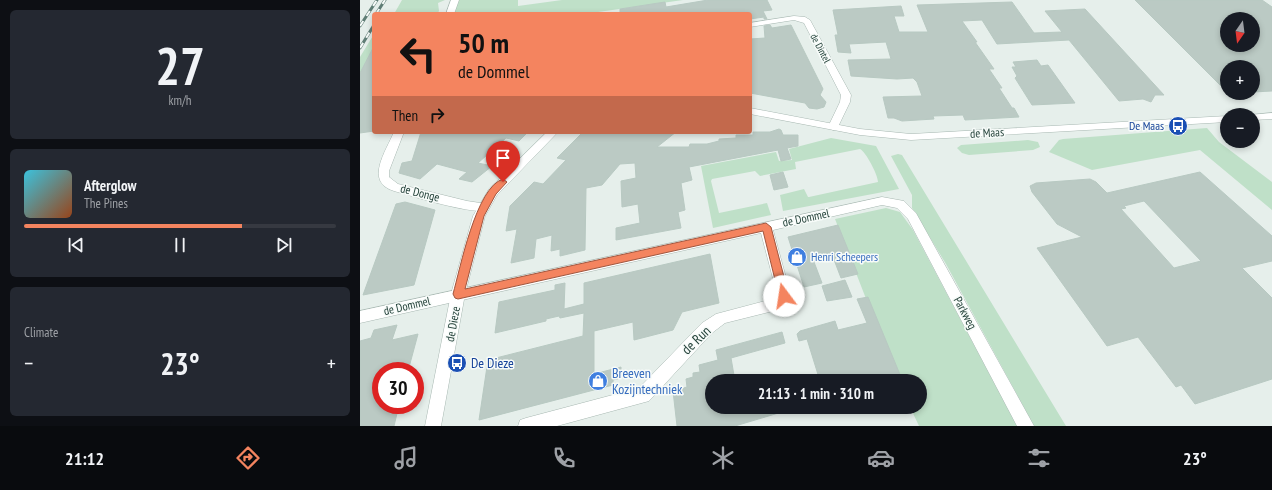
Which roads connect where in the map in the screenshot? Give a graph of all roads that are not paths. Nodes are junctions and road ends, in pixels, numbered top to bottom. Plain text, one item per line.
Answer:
1 (455, 0) edge
2 (451, 12) edge
3 (752, 25) edge
4 (752, 110) edge
5 (1272, 116) edge
6 (1260, 117) edge
7 (1220, 119) edge
8 (833, 127) junction
9 (398, 134) edge
10 (551, 134) edge
11 (900, 204) joint
12 (483, 207) junction
13 (766, 227) junction
14 (458, 294) junction
15 (360, 316) edge
16 (433, 426) edge
17 (526, 426) edge
18 (1026, 426) edge

1 - 2 street
3 - 8 street, de Dintel
4 - 8 street, de Maas
5 - 6 street
7 - 8 street, de Maas
9 - 12 street, de Donge
10 - 12 street, de Dieze
11 - 13 street, de Dommel
11 - 18 street, Parkweg
12 - 14 street, de Dieze
13 - 14 street, de Dommel
13 - 17 street, de Run
14 - 15 street, de Dommel
14 - 16 street, de Dieze

